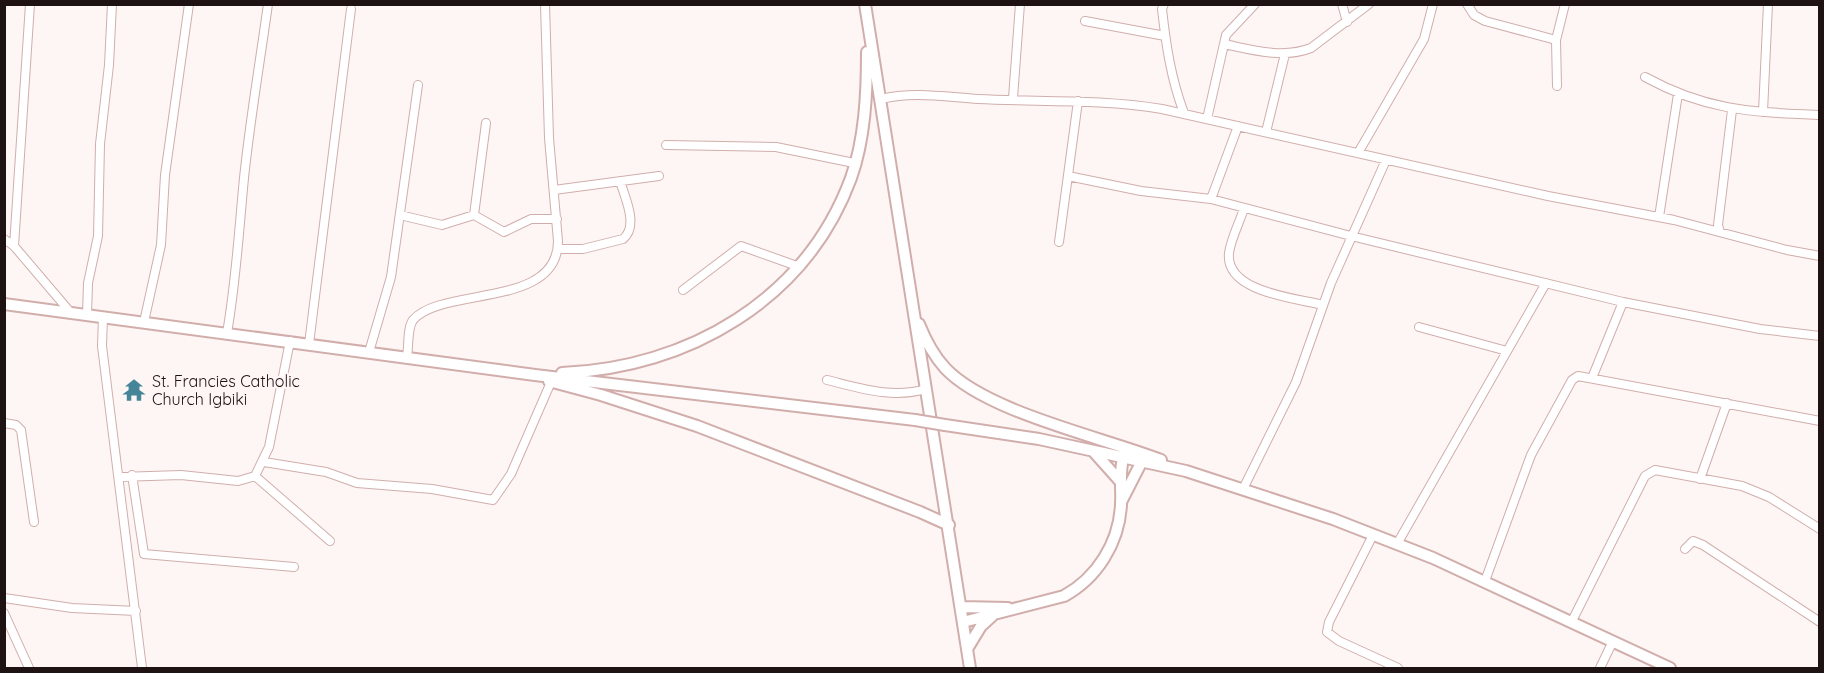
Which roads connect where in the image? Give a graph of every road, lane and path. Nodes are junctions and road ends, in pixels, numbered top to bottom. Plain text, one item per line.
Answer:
1 (30, 4) edge
2 (112, 4) edge
3 (189, 4) edge
4 (268, 4) edge
5 (545, 4) edge
6 (865, 4) edge
7 (1020, 4) edge
8 (1164, 4) edge
9 (1255, 4) edge
10 (1342, 4) edge
11 (1369, 4) edge
12 (1433, 4) edge
13 (1467, 4) edge
14 (1565, 4) edge
15 (1768, 4) edge
16 (351, 9) dead end
17 (1085, 21) dead end
18 (1347, 21) junction
19 (869, 34) junction
20 (1165, 36) junction
21 (1556, 40) junction
22 (1224, 44) junction
23 (1285, 54) junction
24 (1645, 77) dead end
25 (418, 86) dead end
26 (1557, 86) dead end
27 (1678, 94) junction
28 (1013, 98) junction
29 (881, 99) junction
30 (1078, 101) junction
31 (1732, 110) junction
32 (1763, 112) junction
33 (1184, 113) junction
34 (1820, 115) edge
35 (1207, 119) junction
36 (486, 123) dead end
37 (1238, 126) junction
38 (1266, 132) junction
39 (666, 145) dead end
40 (1358, 153) junction
41 (1386, 160) junction
42 (854, 163) junction
43 (659, 176) dead end
44 (1068, 176) junction
45 (620, 181) junction
46 (555, 190) junction
47 (1211, 199) junction
48 (1244, 208) junction
49 (400, 215) junction
50 (474, 215) junction
51 (1659, 217) junction
52 (557, 219) junction
53 (1720, 232) junction
54 (1351, 236) junction
55 (4, 239) edge
56 (1059, 242) dead end
57 (14, 246) junction
58 (558, 249) junction
59 (1820, 256) edge
60 (797, 266) junction
61 (1546, 283) junction
62 (683, 290) dead end
63 (1623, 302) junction
64 (4, 304) edge
65 (1323, 306) junction
66 (71, 313) junction
67 (914, 313) junction
68 (87, 315) junction
69 (103, 317) junction
70 (144, 322) junction
71 (1419, 327) dead end
72 (227, 333) junction
73 (1820, 336) edge
74 (290, 341) junction
75 (309, 344) junction
76 (1507, 351) junction
77 (369, 352) junction
78 (407, 356) junction
79 (535, 375) junction
80 (1592, 378) junction
81 (827, 380) dead end
82 (551, 382) junction
83 (926, 389) junction
84 (1727, 403) junction
85 (1820, 420) edge
86 (4, 423) edge
87 (1094, 452) junction
88 (1123, 458) junction
89 (1142, 461) junction
90 (264, 462) junction
91 (1186, 471) junction
92 (132, 475) junction
93 (255, 476) junction
94 (119, 477) junction
95 (1700, 479) junction
96 (1119, 480) junction
97 (1243, 489) junction
98 (1121, 502) junction
99 (34, 522) dead end
100 (949, 525) junction
101 (1820, 529) edge
102 (1374, 535) junction
103 (330, 541) dead end
104 (1397, 544) junction
105 (1685, 549) dead end
106 (294, 567) dead end
107 (1485, 580) junction
108 (4, 598) edge
109 (961, 607) junction
110 (1011, 608) junction
111 (136, 611) junction
112 (4, 613) edge
113 (994, 614) junction
114 (1572, 621) junction
115 (963, 622) junction
116 (1820, 622) edge
117 (1613, 641) junction
118 (967, 649) junction
119 (29, 669) edge
120 (142, 669) edge
121 (970, 669) edge
122 (1398, 669) edge
123 (1600, 669) edge
124 (1670, 669) edge

1 - 57 street
2 - 68 street
3 - 70 street
4 - 72 street
5 - 46 street
6 - 19 street
7 - 28 street
8 - 20 street
9 - 22 street
10 - 18 street
11 - 18 street
12 - 40 street
13 - 21 street
14 - 21 street
15 - 32 street
16 - 75 street
17 - 20 street
18 - 23 street
19 - 29 street
19 - 42 street
20 - 33 street
21 - 26 street
22 - 23 street
22 - 35 street
23 - 38 street
24 - 27 street
25 - 49 street
27 - 31 street
27 - 51 street
28 - 29 street
28 - 30 street
29 - 67 street
30 - 33 street
30 - 44 street
31 - 32 street
31 - 53 street
32 - 34 street
33 - 35 street
35 - 37 street
36 - 50 street
37 - 38 street
37 - 47 street
38 - 40 street
39 - 42 street
40 - 41 street
41 - 51 street
41 - 54 street
42 - 60 street
43 - 45 street
44 - 47 street
44 - 56 street
45 - 46 street
45 - 58 street
46 - 52 street
47 - 48 street
48 - 54 street
48 - 65 street
49 - 50 street
49 - 77 street
50 - 52 street
51 - 53 street
52 - 58 street
53 - 59 street
54 - 61 street
54 - 65 street
55 - 57 street
57 - 66 street
58 - 78 street
60 - 62 street
60 - 79 street
61 - 63 street
61 - 76 street
63 - 73 street
63 - 80 street
64 - 66 street
65 - 97 street
66 - 68 street
67 - 83 street
67 - 91 street
68 - 69 street
69 - 70 street
69 - 94 street
70 - 72 street
71 - 76 street
72 - 74 street
74 - 75 street
74 - 90 street
75 - 77 street
76 - 104 street
77 - 78 street
78 - 79 street
79 - 82 street
79 - 87 street, bridge
80 - 84 street
80 - 107 street
81 - 83 street
82 - 90 street
82 - 100 street
83 - 100 street
84 - 85 street
84 - 95 street
86 - 99 street
87 - 88 street
87 - 96 street
88 - 89 street
88 - 96 street
89 - 91 street
89 - 98 street
90 - 93 street
91 - 97 street
92 - 93 street
92 - 94 street
92 - 106 street
93 - 103 street
94 - 111 street
95 - 101 street
95 - 114 street
96 - 98 street
97 - 102 street
98 - 110 street
100 - 109 street
102 - 104 street
102 - 122 street
104 - 107 street
105 - 116 street
107 - 114 street
108 - 111 street
109 - 110 street
109 - 115 street
110 - 113 street
111 - 120 street
112 - 119 street
113 - 115 street
113 - 118 street
114 - 117 street
115 - 118 street
117 - 123 street
117 - 124 street
118 - 121 street

